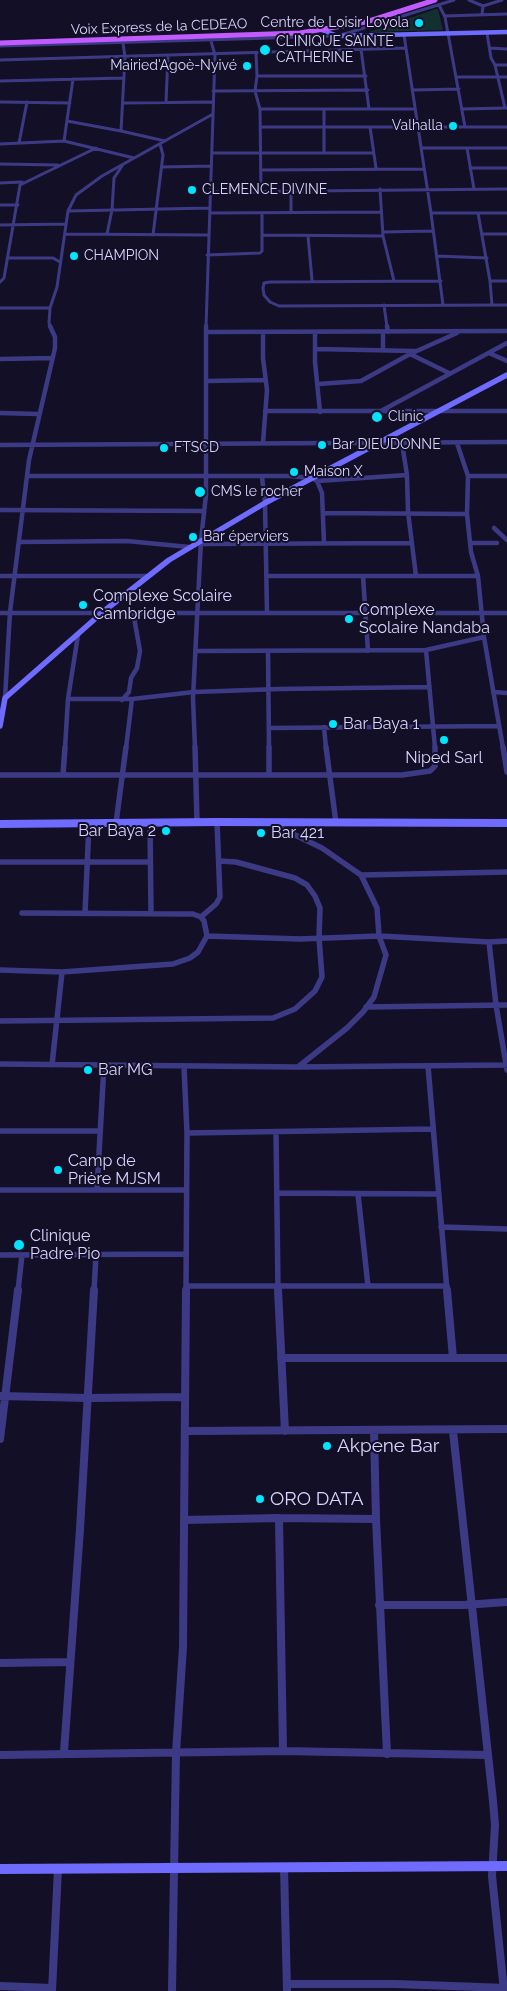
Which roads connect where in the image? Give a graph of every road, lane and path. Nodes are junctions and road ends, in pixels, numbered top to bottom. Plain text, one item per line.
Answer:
1 (426, 0) edge
2 (435, 0) edge
3 (454, 0) edge
4 (469, 0) edge
5 (502, 0) edge
6 (439, 5) junction
7 (483, 6) junction
8 (507, 14) edge
9 (482, 15) junction
10 (445, 16) junction
11 (332, 29) junction
12 (320, 30) junction
13 (507, 32) edge
14 (487, 33) junction
15 (448, 34) junction
16 (404, 35) junction
17 (337, 36) junction
18 (211, 41) junction
19 (0, 43) edge
20 (123, 43) junction
21 (406, 48) junction
22 (490, 48) junction
23 (361, 49) junction
24 (507, 49) edge
25 (341, 50) junction
26 (256, 53) junction
27 (215, 55) junction
28 (168, 56) junction
29 (125, 57) junction
30 (0, 60) edge
31 (495, 65) junction
32 (507, 65) edge
33 (257, 76) junction
34 (366, 76) junction
35 (456, 77) junction
36 (498, 77) junction
37 (507, 77) edge
38 (124, 78) junction
39 (73, 79) junction
40 (0, 81) edge
41 (459, 89) junction
42 (368, 90) junction
43 (412, 90) junction
44 (213, 91) junction
45 (254, 91) junction
46 (501, 91) junction
47 (507, 91) edge
48 (0, 102) edge
49 (27, 102) junction
50 (70, 102) junction
51 (166, 102) junction
52 (212, 102) junction
53 (123, 103) junction
54 (506, 108) edge
55 (260, 109) junction
56 (324, 109) junction
57 (369, 109) junction
58 (415, 109) junction
59 (462, 109) junction
60 (213, 114) junction
61 (67, 121) junction
62 (261, 127) junction
63 (325, 127) junction
64 (370, 127) junction
65 (418, 127) junction
66 (465, 127) junction
67 (507, 127) edge
68 (121, 131) junction
69 (64, 141) junction
70 (165, 141) junction
71 (19, 143) junction
72 (0, 144) edge
73 (160, 144) junction
74 (96, 148) junction
75 (421, 148) junction
76 (467, 148) junction
77 (507, 148) edge
78 (213, 153) junction
79 (261, 153) junction
80 (324, 153) junction
81 (374, 153) junction
82 (134, 158) junction
83 (0, 164) edge
84 (124, 164) junction
85 (60, 165) junction
86 (211, 166) junction
87 (162, 167) junction
88 (376, 168) junction
89 (470, 168) junction
90 (507, 168) edge
91 (424, 169) junction
92 (261, 170) junction
93 (107, 173) junction
94 (115, 175) junction
95 (22, 182) junction
96 (0, 183) edge
97 (380, 189) junction
98 (426, 189) junction
99 (507, 189) edge
100 (474, 190) junction
101 (211, 192) junction
102 (262, 192) junction
103 (291, 192) junction
104 (0, 205) edge
105 (18, 205) junction
106 (158, 209) junction
107 (68, 210) junction
108 (112, 210) junction
109 (210, 211) junction
110 (381, 212) junction
111 (507, 212) edge
112 (291, 213) junction
113 (431, 213) junction
114 (478, 213) junction
115 (262, 214) junction
116 (66, 224) junction
117 (14, 225) junction
118 (0, 226) edge
119 (432, 231) junction
120 (65, 234) junction
121 (107, 234) junction
122 (153, 234) junction
123 (383, 234) junction
124 (482, 234) junction
125 (507, 234) edge
126 (208, 235) junction
127 (262, 236) junction
128 (308, 236) junction
129 (61, 252) junction
130 (207, 255) junction
131 (437, 256) junction
132 (7, 258) junction
133 (53, 258) junction
134 (486, 258) junction
135 (60, 262) junction
136 (312, 280) junction
137 (394, 280) junction
138 (440, 281) junction
139 (490, 281) junction
140 (507, 281) edge
141 (0, 282) edge
142 (384, 305) junction
143 (443, 305) junction
144 (492, 305) junction
145 (507, 305) edge
146 (0, 308) edge
147 (50, 308) junction
148 (507, 331) edge
149 (206, 332) junction
150 (263, 332) junction
151 (315, 332) junction
152 (383, 332) junction
153 (388, 332) junction
154 (458, 332) junction
155 (507, 343) edge
156 (315, 349) junction
157 (384, 349) junction
158 (418, 351) junction
159 (489, 353) junction
160 (410, 354) junction
161 (53, 358) junction
162 (0, 359) edge
163 (507, 361) edge
164 (449, 373) junction
165 (507, 374) edge
166 (266, 380) junction
167 (206, 381) junction
168 (318, 384) junction
169 (507, 411) edge
170 (265, 412) junction
171 (320, 412) junction
172 (379, 412) junction
173 (0, 413) edge
174 (438, 413) junction
175 (38, 414) junction
176 (507, 442) edge
177 (207, 443) junction
178 (263, 443) junction
179 (381, 443) junction
180 (402, 443) junction
181 (457, 443) junction
182 (0, 444) edge
183 (32, 444) junction
184 (407, 474) junction
185 (28, 476) junction
186 (468, 476) junction
187 (507, 476) edge
188 (206, 477) junction
189 (262, 477) junction
190 (314, 479) junction
191 (265, 503) junction
192 (0, 510) edge
193 (24, 510) junction
194 (204, 512) junction
195 (324, 512) junction
196 (408, 512) junction
197 (467, 514) junction
198 (494, 528) dead end
199 (507, 540) edge
200 (20, 542) junction
201 (201, 542) junction
202 (266, 543) junction
203 (324, 543) junction
204 (412, 543) junction
205 (470, 543) junction
206 (497, 543) dead end
207 (189, 547) junction
208 (0, 576) edge
209 (16, 576) junction
210 (146, 576) junction
211 (266, 576) junction
212 (363, 576) junction
213 (416, 576) junction
214 (478, 576) junction
215 (104, 611) junction
216 (10, 612) junction
217 (133, 612) junction
218 (483, 612) junction
219 (0, 613) edge
220 (198, 613) junction
221 (267, 613) junction
222 (364, 613) junction
223 (507, 613) edge
224 (78, 635) junction
225 (484, 637) junction
226 (426, 650) junction
227 (197, 651) junction
228 (368, 651) junction
229 (268, 652) junction
230 (428, 687) junction
231 (269, 689) junction
232 (194, 692) junction
233 (493, 692) junction
234 (507, 692) edge
235 (5, 698) junction
236 (68, 699) junction
237 (132, 699) junction
238 (122, 700) junction
239 (0, 726) edge
240 (499, 726) junction
241 (324, 727) junction
242 (434, 727) junction
243 (270, 728) junction
244 (505, 748) edge
245 (507, 772) edge
246 (0, 775) edge
247 (328, 775) junction
248 (63, 776) junction
249 (122, 776) junction
250 (197, 776) junction
251 (270, 776) junction
252 (150, 822) junction
253 (197, 822) junction
254 (217, 822) junction
255 (336, 822) junction
256 (116, 823) junction
257 (270, 823) junction
258 (507, 823) edge
259 (0, 824) edge
260 (88, 824) junction
261 (219, 861) junction
262 (0, 862) edge
263 (86, 862) junction
264 (150, 862) junction
265 (507, 872) edge
266 (361, 875) junction
267 (22, 913) dead end
268 (85, 913) junction
269 (151, 913) junction
270 (201, 917) junction
271 (207, 936) junction
272 (379, 936) junction
273 (319, 938) junction
274 (507, 941) edge
275 (489, 942) junction
276 (0, 970) edge
277 (62, 972) junction
278 (507, 1005) edge
279 (496, 1006) junction
280 (366, 1007) junction
281 (0, 1021) edge
282 (56, 1022) junction
283 (0, 1064) edge
284 (52, 1065) junction
285 (104, 1065) junction
286 (507, 1065) edge
287 (184, 1066) junction
288 (428, 1066) junction
289 (298, 1067) junction
290 (507, 1070) edge
291 (432, 1129) junction
292 (0, 1131) edge
293 (100, 1132) junction
294 (276, 1132) junction
295 (187, 1133) junction
296 (97, 1189) junction
297 (0, 1190) edge
298 (186, 1190) junction
299 (278, 1193) junction
300 (358, 1194) junction
301 (438, 1194) junction
302 (441, 1227) junction
303 (507, 1229) edge
304 (185, 1254) junction
305 (0, 1255) edge
306 (22, 1255) junction
307 (96, 1255) junction
308 (187, 1286) junction
309 (278, 1286) junction
310 (368, 1286) junction
311 (447, 1286) junction
312 (282, 1358) junction
313 (453, 1358) junction
314 (507, 1358) edge
315 (2, 1396) edge
316 (185, 1396) junction
317 (88, 1398) junction
318 (507, 1430) edge
319 (185, 1431) junction
320 (285, 1431) junction
321 (374, 1431) junction
322 (453, 1431) junction
323 (0, 1439) edge
324 (279, 1518) junction
325 (376, 1519) junction
326 (184, 1520) junction
327 (507, 1602) edge
328 (473, 1604) junction
329 (379, 1605) junction
330 (69, 1662) junction
331 (0, 1663) edge
332 (283, 1751) junction
333 (64, 1752) junction
334 (176, 1753) junction
335 (387, 1754) junction
336 (0, 1755) edge
337 (487, 1755) junction
338 (507, 1866) edge
339 (492, 1867) junction
340 (284, 1868) junction
341 (0, 1869) edge
342 (58, 1869) junction
343 (174, 1869) junction
344 (0, 1986) edge
345 (395, 1987) edge
346 (287, 1988) edge
347 (52, 1989) edge
348 (505, 1989) edge
349 (172, 1991) edge

1 - 12 main road
2 - 11 main road, Voix Express de la CEDEAO
3 - 6 street
4 - 7 street
5 - 7 street
6 - 10 street
6 - 17 street
7 - 9 street
8 - 9 street
9 - 10 street
10 - 15 street
11 - 12 main road, Voix Express de la CEDEAO
11 - 17 street
12 - 17 street
12 - 19 main road, Voix Express de la CEDEAO
13 - 14 street
14 - 15 street
14 - 22 street
15 - 16 street
15 - 35 street
16 - 17 street
16 - 21 street
17 - 18 street
17 - 25 street
18 - 20 street
18 - 27 street
19 - 20 street
20 - 29 street
21 - 23 street
21 - 43 street
22 - 24 street
22 - 31 street
23 - 25 street
23 - 34 street
25 - 26 street
26 - 27 street
26 - 33 street
27 - 28 street
27 - 44 street
28 - 29 street
28 - 51 street
29 - 30 street
29 - 38 street
31 - 32 street
31 - 36 street
33 - 34 street
33 - 45 street
34 - 42 street
35 - 36 street
35 - 41 street
36 - 37 street
36 - 46 street
38 - 39 street
38 - 53 street
39 - 40 street
39 - 50 street
41 - 43 street
41 - 59 street
42 - 45 street
42 - 57 street
43 - 58 street
44 - 45 street
44 - 52 street
45 - 55 street
46 - 47 street
46 - 54 street
48 - 49 street
49 - 50 street
49 - 71 street
50 - 61 street
51 - 52 street
51 - 53 street
52 - 60 street
53 - 68 street
54 - 59 street
55 - 56 street
55 - 62 street
56 - 57 street
56 - 63 street
57 - 58 street
58 - 65 street
59 - 66 street
60 - 70 street
60 - 78 street
61 - 68 street
61 - 69 street
62 - 63 street
62 - 79 street
63 - 64 street
63 - 80 street
64 - 65 street
64 - 81 street
65 - 66 street
65 - 75 street
66 - 67 street
68 - 70 street
69 - 71 street
69 - 74 street
70 - 73 street
71 - 72 street
73 - 82 street
73 - 87 street
74 - 82 street
74 - 85 street
75 - 76 street
75 - 91 street
76 - 77 street
76 - 89 street
78 - 79 street
78 - 86 street
79 - 80 street
79 - 92 street
80 - 81 street
81 - 88 street
82 - 84 street
83 - 85 street
84 - 93 street
84 - 94 street
85 - 95 street
86 - 87 street
86 - 101 street
87 - 106 street
88 - 91 street
88 - 92 street
89 - 90 street
89 - 100 street
91 - 98 street
92 - 102 street
93 - 94 street
93 - 107 street
94 - 108 street
95 - 96 street
95 - 105 street
97 - 98 street
97 - 103 street
97 - 110 street
98 - 100 street
98 - 113 street
99 - 100 street
101 - 102 street
101 - 109 street
102 - 103 street
103 - 112 street
104 - 105 street
105 - 117 street
106 - 108 street
106 - 109 street
106 - 122 street
107 - 108 street
107 - 116 street
108 - 121 street
109 - 115 street
109 - 126 street
110 - 112 street
110 - 123 street
111 - 114 street
112 - 115 street
113 - 114 street
113 - 119 street
114 - 124 street
115 - 127 street
116 - 117 street
116 - 120 street
117 - 118 street
117 - 132 street
119 - 123 street
119 - 131 street
120 - 121 street
120 - 129 street
121 - 122 street
122 - 126 street
123 - 128 street
123 - 137 street
124 - 125 street
124 - 134 street
126 - 130 street
127 - 128 street
127 - 130 street
128 - 136 street
129 - 133 street
129 - 135 street
130 - 149 street
131 - 134 street
131 - 138 street
132 - 133 street
132 - 141 street
133 - 135 street
134 - 139 street
135 - 147 street
136 - 137 street
136 - 142 street
137 - 138 street
138 - 143 street
139 - 140 street
139 - 144 street
142 - 143 street
142 - 153 street
143 - 144 street
144 - 145 street
146 - 147 street
147 - 161 street
148 - 154 street
149 - 150 street
149 - 167 street
150 - 151 street
150 - 166 street
151 - 152 street
151 - 156 street
152 - 153 street
152 - 157 street
153 - 154 street
154 - 158 street
155 - 159 street
156 - 157 street
156 - 168 street
157 - 158 street
158 - 160 street
159 - 163 street
159 - 164 street
160 - 164 street
160 - 168 street
161 - 162 street
161 - 175 street
164 - 172 street
165 - 174 street
166 - 167 street
166 - 170 street
167 - 177 street
168 - 171 street
169 - 174 street
170 - 171 street
170 - 178 street
171 - 172 street
172 - 174 street
173 - 175 street
174 - 179 street
175 - 183 street
176 - 181 street
177 - 178 street
177 - 183 street
177 - 188 street
178 - 179 street
179 - 180 street
179 - 190 street
180 - 181 street
180 - 184 street
181 - 186 street
182 - 183 street
183 - 185 street
184 - 190 street
184 - 196 street
185 - 188 street
185 - 193 street
186 - 187 street
186 - 197 street
188 - 189 street
188 - 194 street
189 - 190 street
189 - 191 street
190 - 191 street
190 - 195 street
191 - 201 street
191 - 202 street
192 - 193 street
193 - 194 street
193 - 200 street
194 - 201 street
195 - 196 street
195 - 203 street
196 - 197 street
196 - 204 street
197 - 205 street
198 - 199 street
200 - 207 street
200 - 209 street
201 - 202 street
201 - 207 street
201 - 220 street
202 - 203 street
202 - 211 street
203 - 204 street
204 - 213 street
205 - 206 street
205 - 214 street
207 - 210 street
208 - 209 street
209 - 210 street
209 - 216 street
210 - 215 street
211 - 212 street
211 - 221 street
212 - 213 street
212 - 222 street
213 - 214 street
214 - 218 street
215 - 216 street
215 - 217 street
215 - 224 street
216 - 219 street
216 - 235 street
217 - 220 street
217 - 238 street
218 - 222 street
218 - 223 street
218 - 225 street
220 - 221 street
220 - 227 street
221 - 222 street
222 - 228 street
224 - 235 street
224 - 236 street
225 - 226 street
225 - 233 street
226 - 228 street
226 - 230 street
227 - 229 street
227 - 232 street
228 - 229 street
229 - 231 street
230 - 231 street
230 - 242 street
231 - 232 street
231 - 243 street
232 - 237 street
232 - 250 street
233 - 234 street
233 - 240 street
235 - 239 street
236 - 238 street
236 - 248 street
237 - 238 street
237 - 249 street
240 - 242 street
240 - 244 street
241 - 242 street
241 - 243 street
241 - 247 street
242 - 247 street
243 - 251 street
244 - 245 street
246 - 248 street
247 - 251 street
247 - 255 street
248 - 249 street
249 - 250 street
249 - 256 street
250 - 251 street
250 - 253 street
252 - 253 street
252 - 256 street
252 - 264 street
253 - 254 street
254 - 257 street
254 - 261 street
255 - 257 street
255 - 258 street
256 - 260 street
257 - 266 street
259 - 260 street
260 - 263 street
261 - 270 street
261 - 273 street
262 - 263 street
263 - 264 street
263 - 268 street
264 - 269 street
265 - 266 street
266 - 272 street
267 - 268 street
268 - 269 street
269 - 270 street
270 - 271 street
271 - 273 street
271 - 277 street
272 - 273 street
272 - 275 street
272 - 280 street
273 - 282 street
274 - 275 street
275 - 279 street
276 - 277 street
277 - 282 street
278 - 279 street
279 - 280 street
279 - 286 street
280 - 289 street
281 - 282 street
282 - 284 street
283 - 284 street
284 - 285 street
285 - 287 street
285 - 293 street
286 - 288 street
286 - 290 street
287 - 289 street
287 - 295 street
288 - 289 street
288 - 291 street
291 - 294 street
291 - 301 street
292 - 293 street
293 - 296 street
294 - 295 street
294 - 299 street
295 - 298 street
296 - 297 street
296 - 298 street
298 - 304 street
299 - 300 street
299 - 309 street
300 - 301 street
300 - 310 street
301 - 302 street
302 - 303 street
302 - 311 street
304 - 307 street
304 - 308 street
305 - 306 street
306 - 307 street
306 - 315 street
307 - 317 street
308 - 309 street
308 - 316 street
309 - 310 street
309 - 312 street
310 - 311 street
311 - 313 street
312 - 313 street
312 - 320 street
313 - 314 street
315 - 317 street
315 - 323 street
316 - 317 street
316 - 319 street
317 - 330 street
318 - 322 street
319 - 320 street
319 - 326 street
320 - 321 street
321 - 322 street
321 - 325 street
322 - 328 street
324 - 325 street
324 - 326 street
324 - 332 street
325 - 329 street
326 - 334 street
327 - 328 street
328 - 329 street
328 - 337 street
329 - 335 street
330 - 331 street
330 - 333 street
332 - 334 street
332 - 335 street
333 - 334 street
333 - 336 street
334 - 343 street
335 - 337 street
337 - 339 street
338 - 339 street
339 - 340 street
339 - 348 street
340 - 343 street
340 - 346 street
341 - 342 street
342 - 343 street
342 - 347 street
343 - 349 street
344 - 347 street
345 - 346 street
345 - 348 street

